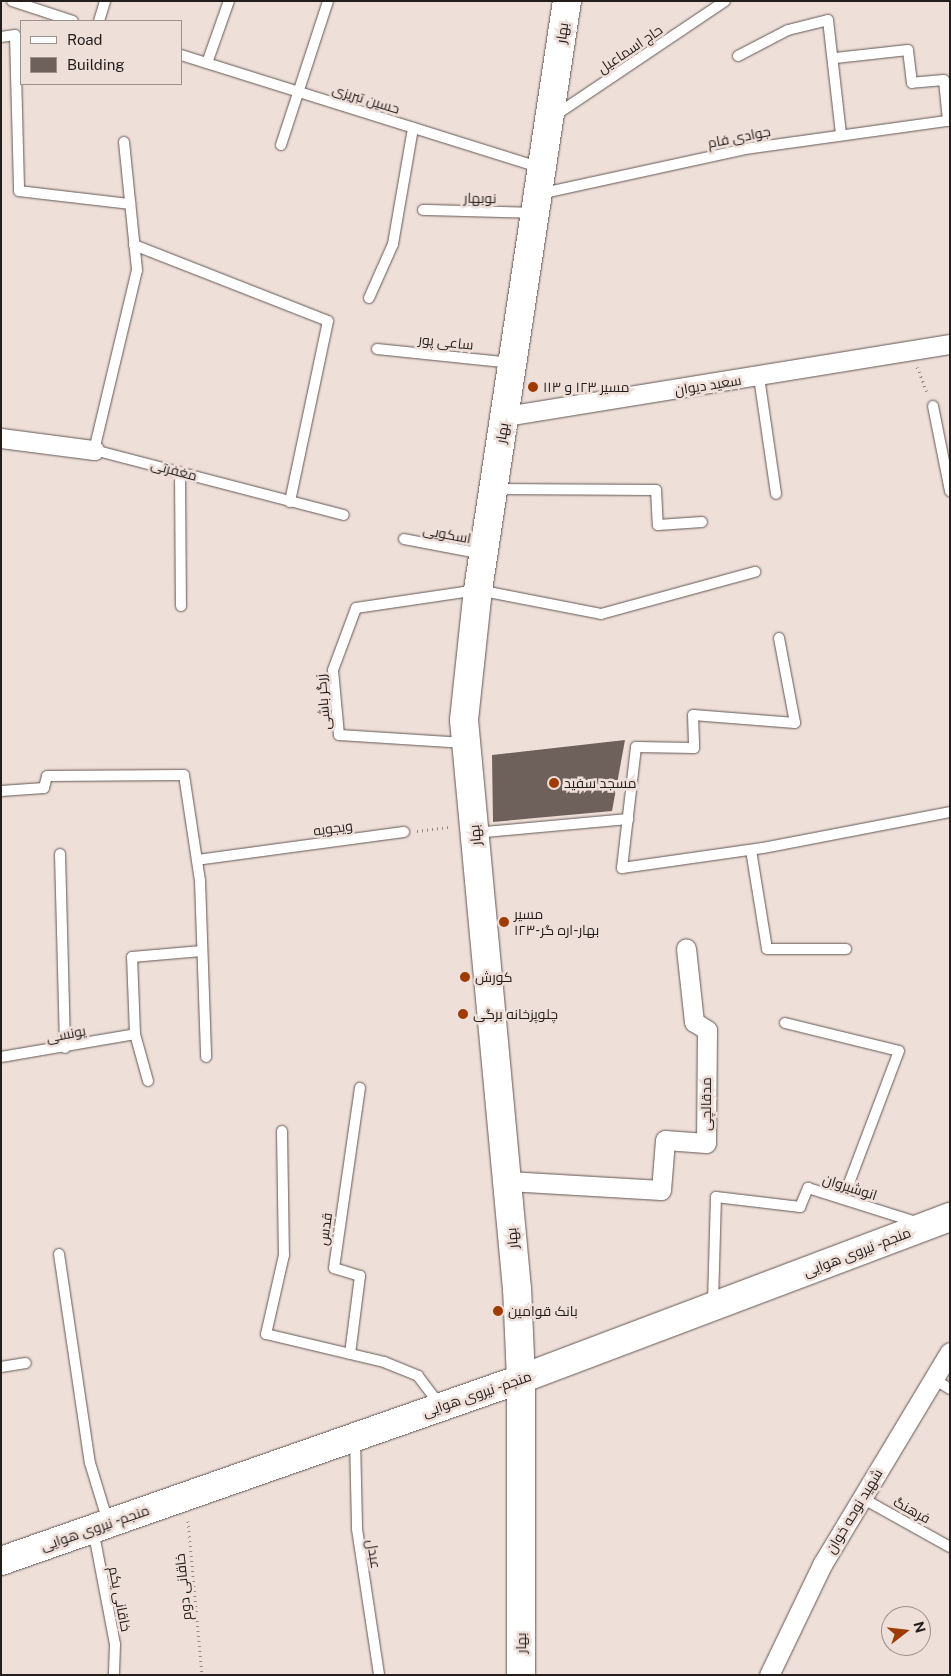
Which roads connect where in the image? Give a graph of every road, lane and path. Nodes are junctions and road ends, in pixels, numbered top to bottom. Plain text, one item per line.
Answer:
1 (12, 1) edge
2 (104, 1) edge
3 (229, 1) edge
4 (328, 1) edge
5 (567, 1) edge
6 (725, 1) edge
7 (71, 20) edge
8 (99, 20) edge
9 (1, 37) edge
10 (182, 55) edge
11 (738, 56) dead end
12 (835, 58) junction
13 (208, 63) junction
14 (300, 92) junction
15 (549, 119) junction
16 (413, 128) junction
17 (841, 134) junction
18 (124, 142) dead end
19 (281, 145) dead end
20 (538, 192) junction
21 (130, 204) junction
22 (423, 210) dead end
23 (134, 245) junction
24 (369, 298) dead end
25 (950, 344) edge
26 (377, 349) dead end
27 (910, 350) junction
28 (513, 363) junction
29 (759, 377) junction
30 (933, 406) joint
31 (505, 416) junction
32 (1, 438) edge
33 (94, 450) junction
34 (180, 472) junction
35 (494, 489) junction
36 (950, 491) edge
37 (776, 494) dead end
38 (290, 502) junction
39 (344, 515) dead end
40 (702, 522) dead end
41 (404, 540) dead end
42 (484, 555) junction
43 (755, 572) dead end
44 (478, 590) junction
45 (181, 606) dead end
46 (779, 638) dead end
47 (466, 743) junction
48 (1, 791) edge
49 (950, 812) edge
50 (628, 819) junction
51 (474, 828) junction
52 (404, 832) joint
53 (750, 850) junction
54 (60, 854) dead end
55 (197, 860) junction
56 (686, 948) dead end
57 (846, 949) dead end
58 (202, 951) junction
59 (785, 1023) dead end
60 (135, 1034) junction
61 (65, 1048) junction
62 (1, 1057) edge
63 (206, 1057) dead end
64 (148, 1081) dead end
65 (360, 1088) dead end
66 (282, 1130) dead end
67 (508, 1181) junction
68 (843, 1199) junction
69 (939, 1222) edge
70 (59, 1254) dead end
71 (713, 1307) junction
72 (950, 1352) edge
73 (350, 1354) junction
74 (26, 1363) dead end
75 (1, 1367) edge
76 (522, 1379) junction
77 (934, 1379) junction
78 (950, 1389) edge
79 (442, 1407) junction
80 (355, 1437) junction
81 (185, 1496) junction
82 (862, 1498) junction
83 (101, 1526) junction
84 (950, 1546) edge
85 (1, 1561) edge
86 (114, 1675) edge
87 (202, 1675) edge
88 (379, 1675) edge
89 (521, 1675) edge
90 (769, 1675) edge

1 - 7 lane
2 - 8 lane
3 - 13 lane
4 - 14 lane
5 - 15 main road, بهار
6 - 15 lane, حاج اسماعیل
9 - 21 lane
10 - 13 lane, حسین تبریزی
11 - 12 lane
12 - 17 lane
12 - 17 lane, جوادی فام
13 - 14 lane, حسین تبریزی
14 - 16 lane, حسین تبریزی
14 - 19 lane
15 - 20 main road, بهار
16 - 20 lane, حسین تبریزی
16 - 24 lane
17 - 20 lane, جوادی فام
18 - 21 lane
20 - 22 lane, نوبهار
20 - 28 main road, بهار
21 - 23 lane
23 - 33 lane
23 - 38 lane
25 - 27 street, سعید دیوان
26 - 28 lane, ساعی پور
27 - 29 street, سعید دیوان
27 - 30 path
28 - 31 main road, بهار
29 - 31 street, سعید دیوان
29 - 37 lane
30 - 36 lane
31 - 35 main road, بهار
32 - 33 street, مغفرتی
33 - 34 lane, مغفرتی
34 - 38 lane, مغفرتی
34 - 45 lane
35 - 40 lane
35 - 42 main road, بهار
38 - 39 lane, مغفرتی
41 - 42 lane, اسکویی
42 - 44 main road, بهار
43 - 44 lane
44 - 47 main road, بهار
44 - 47 lane, زرگر باشی
46 - 50 lane
47 - 51 main road, بهار
48 - 55 lane
49 - 53 lane
50 - 51 lane
50 - 53 lane
51 - 52 path
51 - 67 main road, بهار
52 - 55 lane, ویجویه
53 - 57 lane
54 - 61 lane
55 - 58 lane
56 - 67 street, مدقالچی
58 - 60 lane
58 - 63 lane
59 - 68 lane
60 - 61 lane, یونسی
60 - 64 lane
61 - 62 lane, یونسی
65 - 73 lane, قدس
66 - 73 lane
67 - 76 main road, بهار
68 - 69 lane, انوشیروان
68 - 71 lane, انوشیروان
69 - 71 main road, منجم - نیروی هوایی
70 - 83 lane, خاقانی یکم
71 - 76 main road, منجم - نیروی هوایی
72 - 77 street, شهید نوحه خوان
73 - 79 lane
74 - 75 lane
76 - 79 main road, منجم - نیروی هوایی
76 - 89 main road, بهار
77 - 78 lane
77 - 82 street, شهید نوحه خوان
79 - 80 main road, منجم - نیروی هوایی
80 - 81 main road, منجم - نیروی هوایی
80 - 88 lane, عبدل
81 - 83 main road, منجم - نیروی هوایی
81 - 87 path, خاقانی دوم
82 - 84 lane, فرهنگ
82 - 90 street, شهید نوحه خوان
83 - 85 main road, منجم - نیروی هوایی
83 - 86 lane, خاقانی یکم

